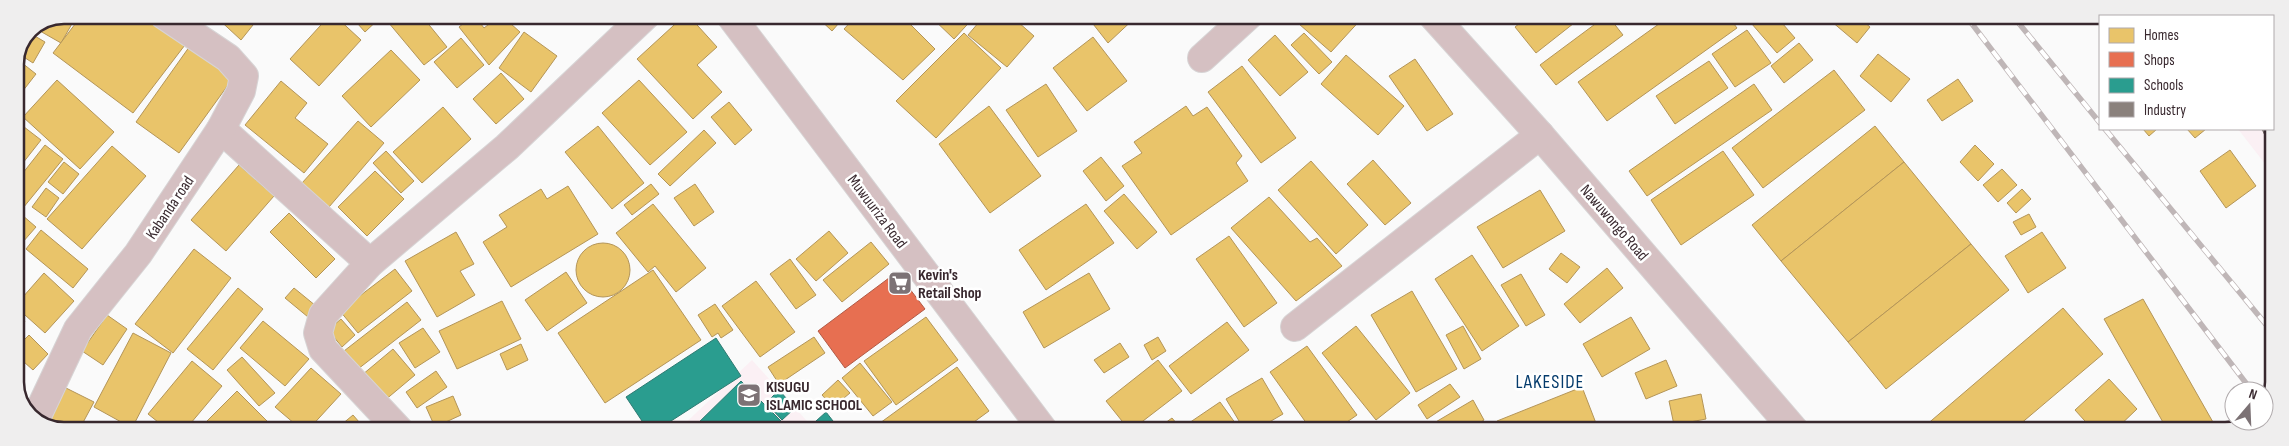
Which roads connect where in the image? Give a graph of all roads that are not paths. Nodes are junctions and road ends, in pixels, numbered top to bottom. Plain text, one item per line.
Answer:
1 (177, 24) edge
2 (636, 24) edge
3 (737, 24) edge
4 (1240, 24) edge
5 (1440, 24) edge
6 (1202, 58) dead end
7 (221, 129) junction
8 (1540, 135) junction
9 (370, 263) junction
10 (1295, 327) dead end
11 (38, 413) edge
12 (392, 422) edge
13 (1038, 422) edge
14 (1787, 422) edge

1 - 7 street, Kabanda road
2 - 9 street
3 - 13 street, Muwuuriza Road
4 - 6 street
5 - 8 street, Nawuwongo Road
7 - 9 street
7 - 11 street, Kabanda road
8 - 10 street
8 - 14 street, Nawuwongo Road
9 - 12 street

